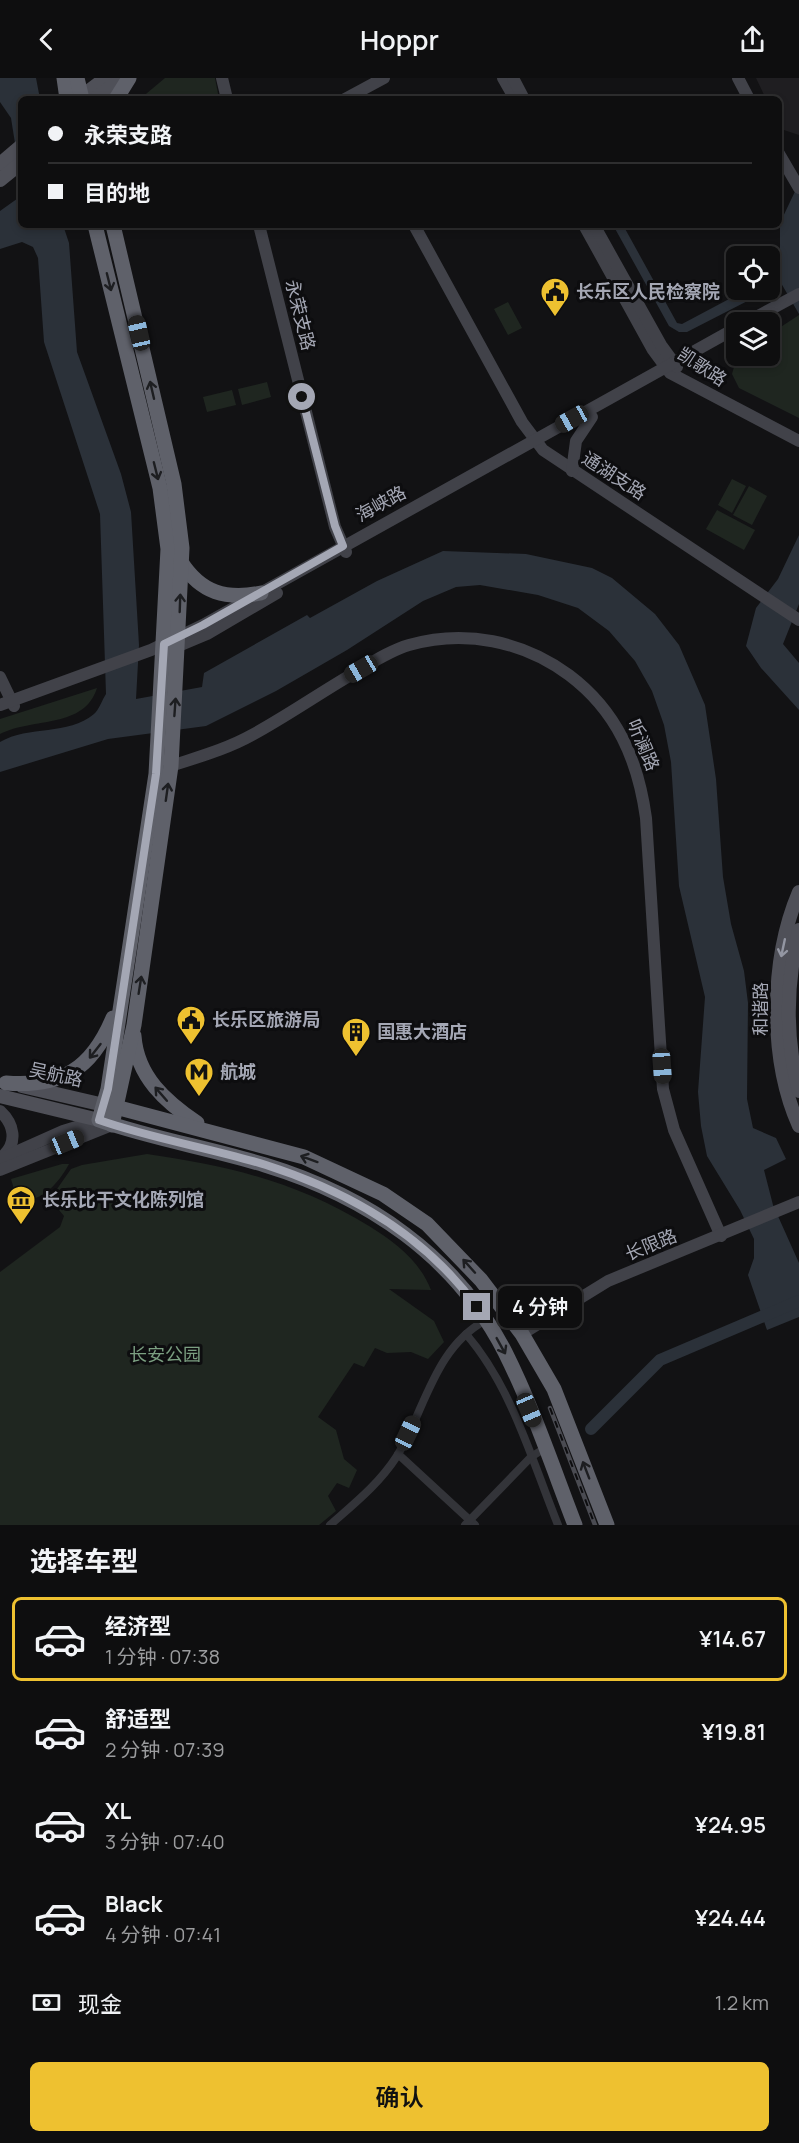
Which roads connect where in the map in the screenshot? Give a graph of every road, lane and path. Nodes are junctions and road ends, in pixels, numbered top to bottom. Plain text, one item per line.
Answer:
1 (64, 78) edge
2 (77, 78) edge
3 (106, 78) edge
4 (123, 78) edge
5 (129, 78) edge
6 (222, 78) edge
7 (384, 78) edge
8 (503, 78) edge
9 (513, 78) edge
10 (738, 78) edge
11 (79, 96) edge
12 (81, 96) edge
13 (84, 96) edge
14 (85, 96) edge
15 (118, 96) edge
16 (226, 96) edge
17 (351, 96) edge
18 (513, 96) edge
19 (522, 96) edge
20 (747, 96) edge
21 (18, 151) edge
22 (782, 159) edge
23 (8, 167) edge
24 (799, 188) edge
25 (96, 228) edge
26 (114, 228) edge
27 (260, 228) edge
28 (416, 228) edge
29 (586, 228) edge
30 (596, 228) edge
31 (799, 294) edge
32 (790, 304) edge
33 (771, 312) edge
34 (726, 334) edge
35 (726, 342) edge
36 (672, 368) junction
37 (592, 417) junction
38 (799, 433) edge
39 (799, 441) edge
40 (538, 442) junction
41 (572, 471) junction
42 (345, 549) junction
43 (181, 562) junction
44 (261, 593) junction
45 (798, 619) edge
46 (171, 645) junction
47 (0, 677) edge
48 (9, 704) edge
49 (0, 711) edge
50 (166, 733) junction
51 (171, 766) junction
52 (799, 892) edge
53 (799, 930) edge
54 (121, 999) junction
55 (134, 1025) junction
56 (2, 1087) edge
57 (39, 1090) junction
58 (799, 1091) edge
59 (36, 1104) junction
60 (111, 1106) junction
61 (0, 1111) edge
62 (164, 1118) junction
63 (105, 1122) junction
64 (799, 1126) edge
65 (207, 1130) junction
66 (160, 1137) junction
67 (0, 1159) edge
68 (0, 1170) edge
69 (799, 1202) edge
70 (721, 1236) junction
71 (486, 1320) junction
72 (466, 1334) junction
73 (522, 1334) junction
74 (545, 1448) junction
75 (398, 1454) junction
76 (531, 1457) junction
77 (470, 1523) edge
78 (330, 1525) edge
79 (558, 1525) edge
80 (575, 1525) edge
81 (607, 1525) edge

1 - 11 highway
2 - 12 highway
3 - 13 main road
4 - 14 main road
5 - 15 highway
6 - 16 street
7 - 17 street
8 - 18 street
9 - 19 street
10 - 20 street
21 - 23 main road
22 - 24 street
25 -> 46 highway
43 -> 26 highway
27 - 42 street, 永荣支路
28 - 40 street, 通湖支路
29 - 36 street, 凯歌路
30 - 36 street, 凯歌路
31 - 32 street
32 - 33 street
34 - 36 street, 海峡路
35 - 36 street, 海峡路
36 - 37 street, 海峡路
36 - 38 street, 凯歌路
36 - 39 street, 凯歌路
36 - 40 street, 海峡路
37 - 40 street, 海峡路
37 - 41 street
40 - 41 street, 通湖支路
40 - 42 street, 海峡路
41 - 45 street, 通湖支路
42 - 44 street, 海峡路
42 - 46 street, 海峡路
43 - 44 highway
46 -> 43 highway
44 - 46 street, 海峡路
46 - 48 street, 海峡路
46 - 50 highway
47 - 48 street
48 - 49 street, 海峡路
50 - 51 highway
50 - 54 highway
55 -> 51 highway
51 - 70 street, 听澜路
52 -> 64 main road, 和谐路
53 - 58 main road, 和谐路
54 -> 56 highway
54 - 60 highway
55 - 60 highway
65 -> 55 highway
56 - 57 main road, 吴航路
56 - 59 main road, 吴航路
57 - 59 main road
57 - 60 main road, 吴航路
59 - 63 main road, 吴航路
60 - 62 highway
60 - 63 highway
61 - 67 street
62 - 65 highway
62 - 66 highway
63 - 66 highway
63 - 67 street
63 - 68 street
73 -> 65 highway
66 - 71 highway
69 - 70 street, 长限路
70 - 73 street, 长限路
71 - 72 street
71 -> 74 highway
72 - 75 street
72 - 76 street
81 -> 73 highway
74 - 76 street
74 - 80 highway
75 - 77 street
75 - 78 street
76 - 77 street
76 - 79 street

